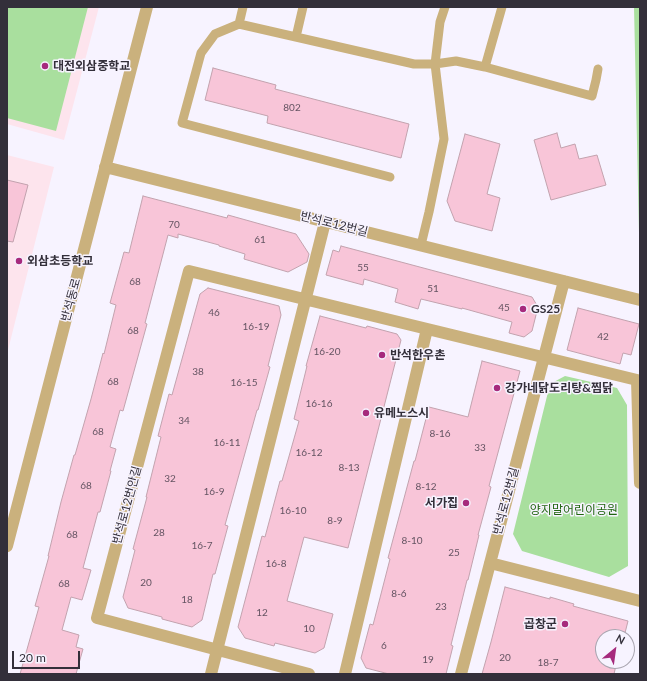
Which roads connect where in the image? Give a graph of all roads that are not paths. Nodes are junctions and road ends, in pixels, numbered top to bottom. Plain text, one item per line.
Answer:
1 (146, 7) edge
2 (243, 7) edge
3 (303, 7) edge
4 (444, 7) edge
5 (502, 7) edge
6 (239, 24) junction
7 (296, 37) junction
8 (435, 64) junction
9 (484, 67) junction
10 (598, 69) dead end
11 (105, 167) junction
12 (390, 177) dead end
13 (326, 222) junction
14 (421, 245) junction
15 (564, 281) junction
16 (306, 299) junction
17 (640, 300) edge
18 (427, 329) junction
19 (544, 357) junction
20 (640, 483) edge
21 (7, 546) edge
22 (490, 563) junction
23 (640, 601) edge
24 (218, 650) junction
25 (212, 674) edge
26 (309, 674) edge
27 (345, 674) edge
28 (461, 674) edge

1 - 11 street, 반석동로
2 - 6 lane
3 - 7 lane
4 - 8 lane
5 - 9 lane
6 - 7 lane
6 - 12 lane
7 - 8 lane
8 - 9 lane
8 - 14 lane
9 - 10 lane
11 - 13 street, 반석로12번길
11 - 21 street, 반석동로
13 - 14 street, 반석로12번길
13 - 16 street
14 - 15 street, 반석로12번길
15 - 17 street, 반석로12번길
15 - 19 street, 반석로12번길
16 - 18 street
16 - 24 street
16 - 24 street, 반석로12번안길
18 - 19 street
18 - 27 street
19 - 20 street
19 - 22 street, 반석로12번길
22 - 23 street
22 - 28 street, 반석로12번길
24 - 25 street
24 - 26 street, 반석로12번안길

